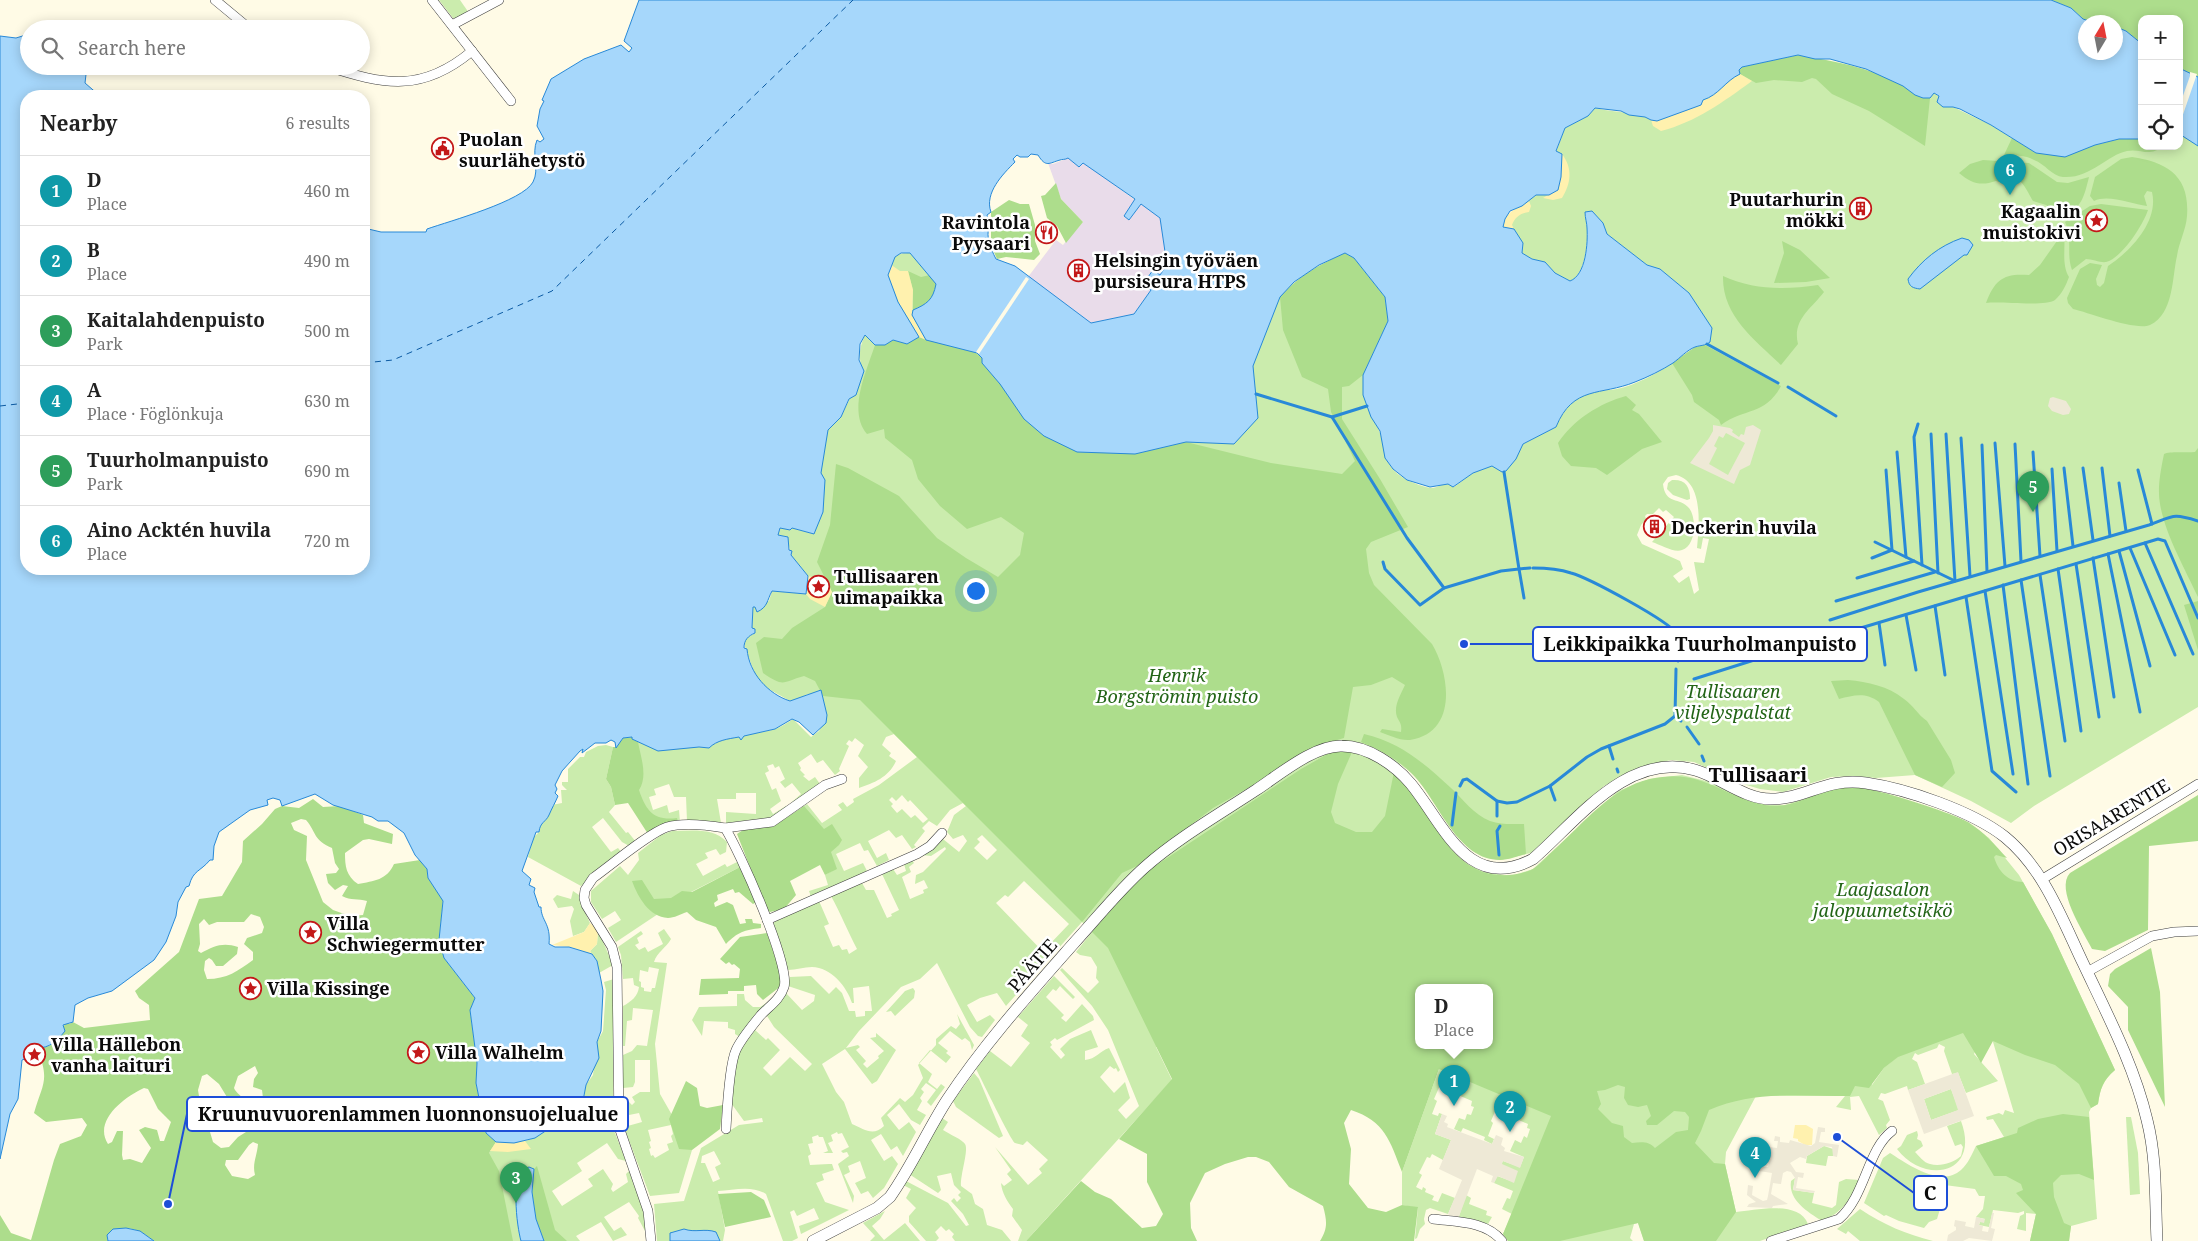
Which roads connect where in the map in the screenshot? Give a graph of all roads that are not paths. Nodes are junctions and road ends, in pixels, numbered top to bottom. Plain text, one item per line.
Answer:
1 (215, 0) edge
2 (432, 0) edge
3 (499, 0) edge
4 (239, 20) edge
5 (452, 25) junction
6 (472, 51) junction
7 (358, 75) edge
8 (510, 101) dead end
9 (842, 779) dead end
10 (2198, 784) edge
11 (725, 828) junction
12 (942, 833) dead end
13 (2041, 880) junction
14 (767, 920) junction
15 (2198, 931) edge
16 (2087, 972) junction
17 (726, 1129) dead end
18 (1892, 1131) dead end
19 (1434, 1219) dead end
20 (651, 1241) edge
21 (813, 1241) edge
22 (1502, 1241) edge
23 (1771, 1241) edge
24 (2157, 1241) edge

1 - 4 street
2 - 5 street
3 - 5 street
5 - 6 street
6 - 7 street
6 - 8 street
9 - 11 street
10 - 13 street, ORISAARENTIE
11 - 14 street
11 - 20 street
12 - 14 street
13 - 16 street
13 - 21 street, PÄÄTIE
14 - 17 street
15 - 16 street
16 - 24 street
18 - 23 street
19 - 22 street

